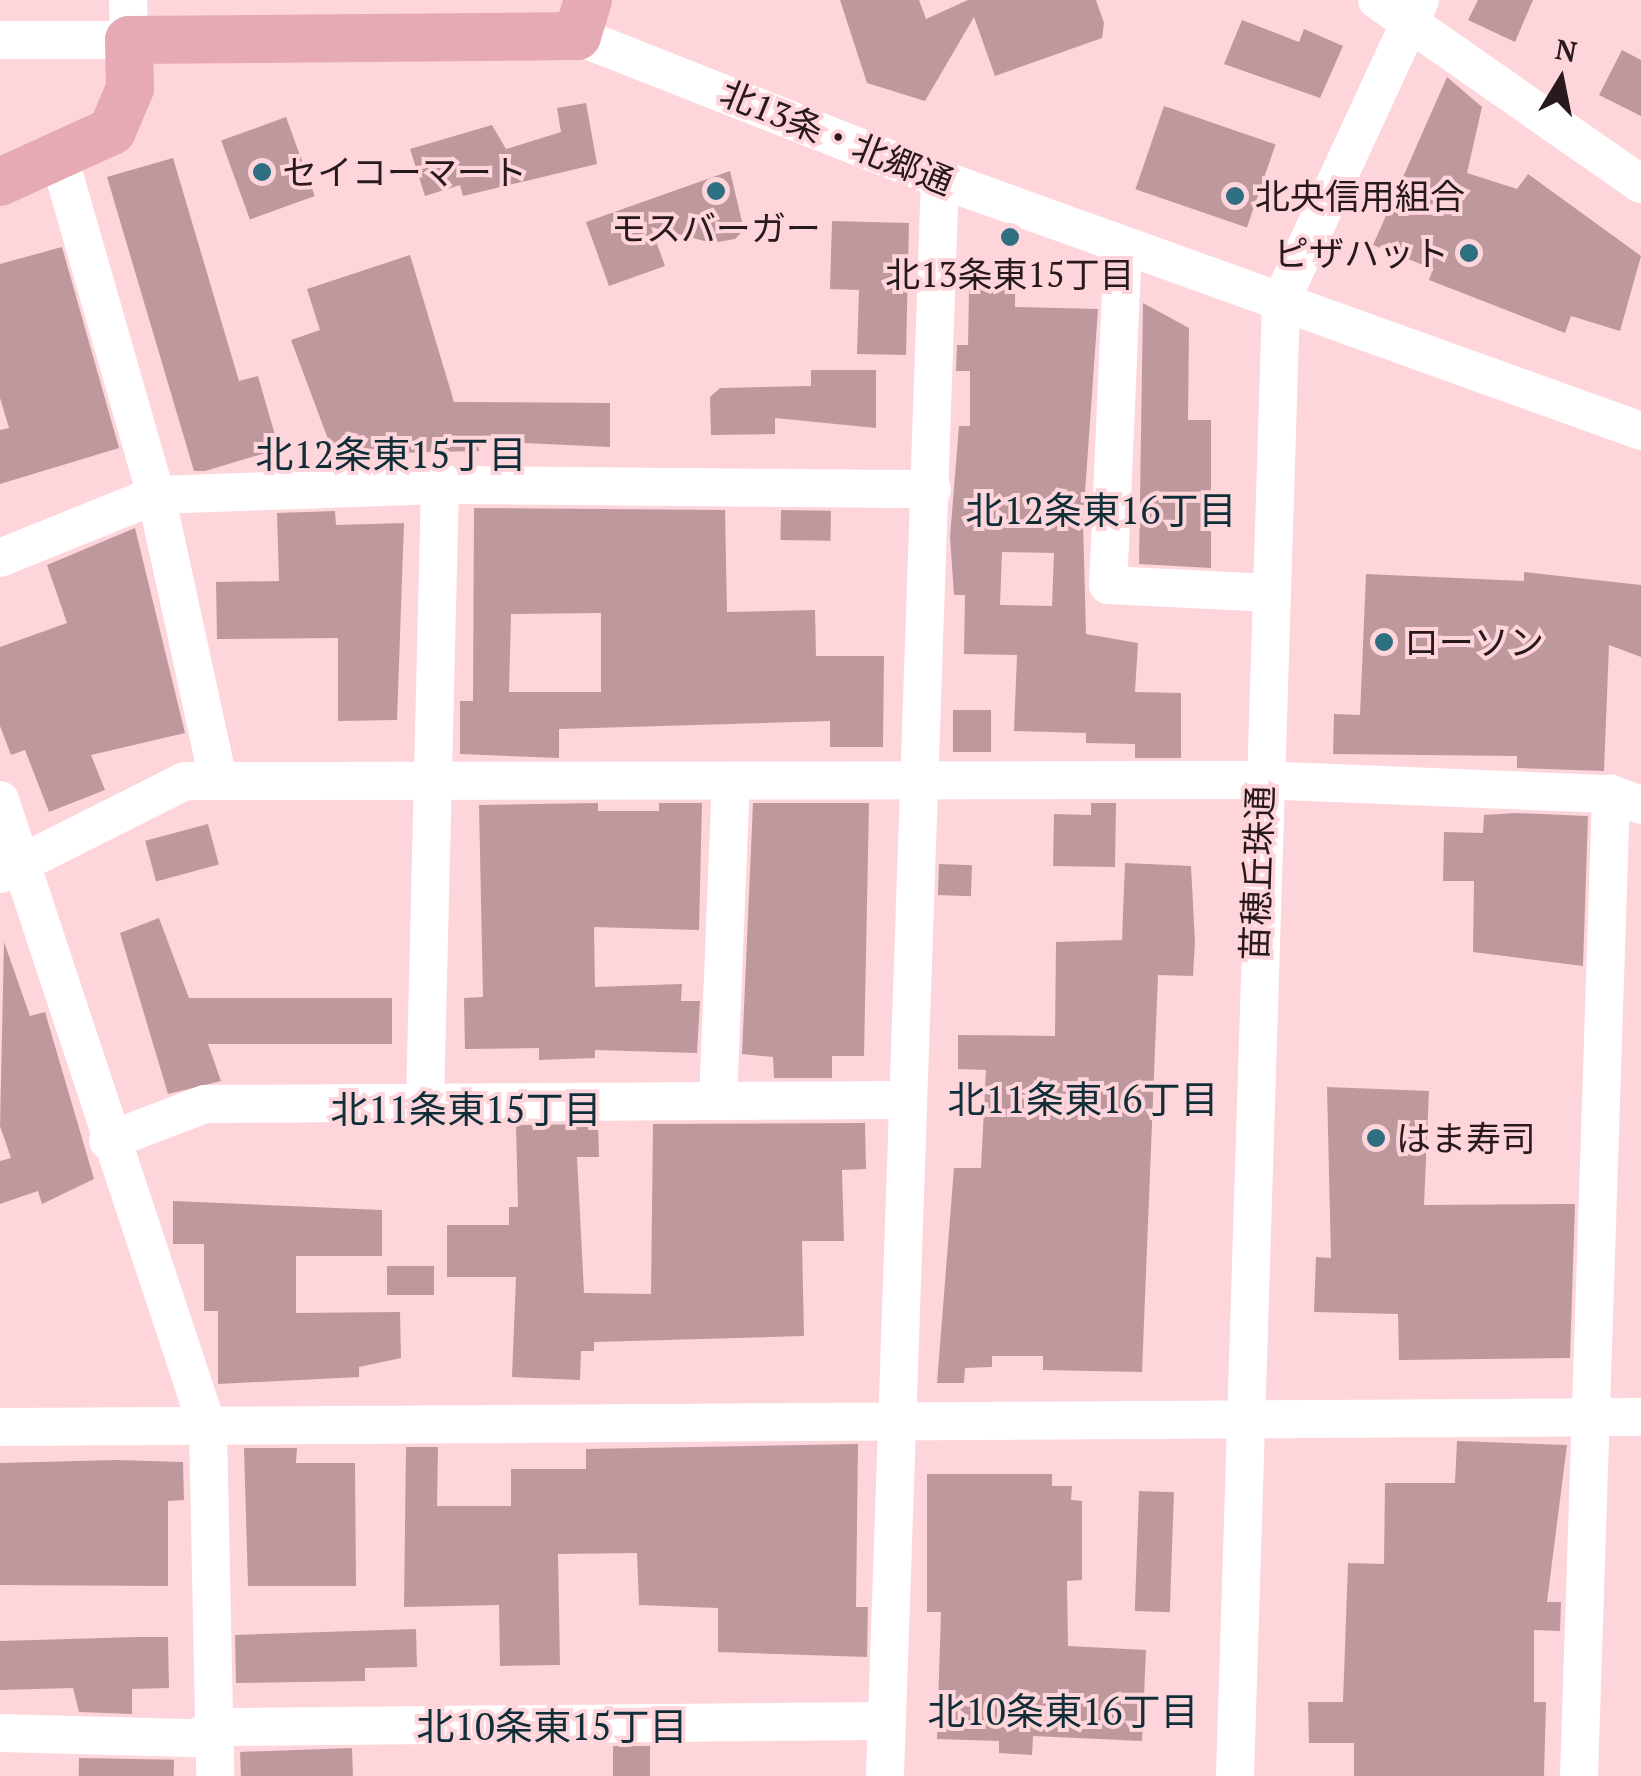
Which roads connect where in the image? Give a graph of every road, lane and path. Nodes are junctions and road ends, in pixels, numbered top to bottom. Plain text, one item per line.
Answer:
1 (1377, 0) edge
2 (1416, 8) edge
3 (582, 18) edge
4 (129, 20) edge
5 (0, 40) edge
6 (59, 158) junction
7 (940, 178) junction
8 (0, 182) edge
9 (1641, 184) edge
10 (1123, 245) junction
11 (1281, 301) junction
12 (1641, 431) edge
13 (440, 485) junction
14 (932, 488) junction
15 (156, 495) junction
16 (0, 558) edge
17 (1272, 593) junction
18 (218, 780) junction
19 (1260, 780) junction
20 (435, 783) junction
21 (918, 783) junction
22 (730, 784) junction
23 (0, 800) edge
24 (1626, 800) edge
25 (11, 869) edge
26 (903, 1100) junction
27 (718, 1101) junction
28 (425, 1103) junction
29 (108, 1141) junction
30 (1641, 1417) edge
31 (1590, 1418) junction
32 (1246, 1420) junction
33 (900, 1424) junction
34 (0, 1427) edge
35 (208, 1428) junction
36 (886, 1721) junction
37 (214, 1727) junction
38 (0, 1733) edge
39 (215, 1776) edge
40 (885, 1776) edge
41 (1235, 1776) edge
42 (1579, 1776) edge

1 - 2 street
2 - 9 street
2 - 11 street, 苗穂丘珠通
3 - 4 main road, 北13条・北郷通
3 - 7 street, 北13条・北郷通
4 - 5 street, 北13条・北郷通
4 - 6 main road
6 - 8 main road
6 - 15 street
7 - 10 street, 北13条・北郷通
7 - 14 street
10 - 11 street, 北13条・北郷通
10 - 17 street
11 - 12 street, 北13条・北郷通
11 - 17 street, 苗穂丘珠通
13 - 14 street
13 - 15 street
13 - 20 street
14 - 21 street
15 - 16 street
15 - 18 street
17 - 19 street, 苗穂丘珠通
18 - 20 street
18 - 25 street
19 - 21 street
19 - 24 street
19 - 32 street, 苗穂丘珠通
20 - 22 street
20 - 28 street
21 - 22 street
21 - 26 street
22 - 27 street
23 - 25 street
24 - 31 street
25 - 29 street
26 - 27 street
26 - 33 street
27 - 28 street
28 - 29 street
29 - 35 street
30 - 31 street
31 - 32 street
31 - 42 street
32 - 33 street
32 - 41 street, 苗穂丘珠通
33 - 35 street
33 - 36 street
34 - 35 street
35 - 37 street
36 - 37 street
36 - 40 street
37 - 38 street
37 - 39 street

